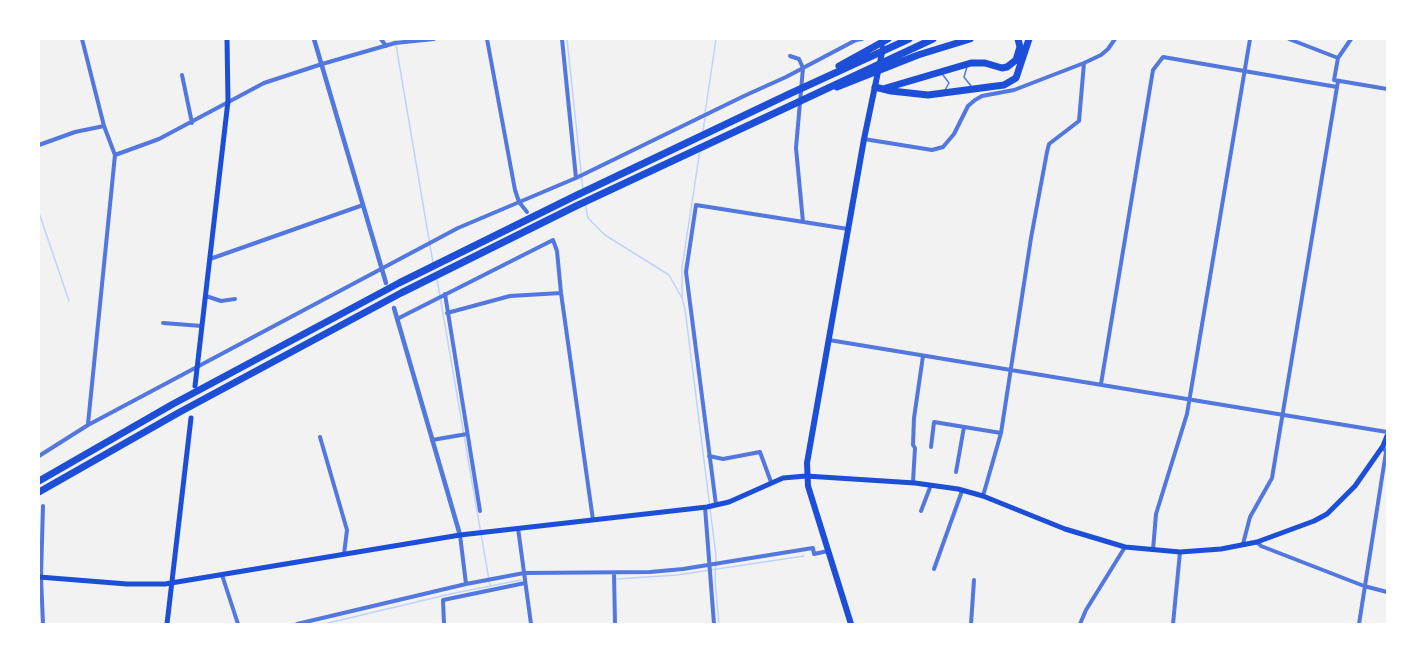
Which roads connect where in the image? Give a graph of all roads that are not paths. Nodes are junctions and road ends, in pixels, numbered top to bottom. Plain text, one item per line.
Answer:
1 (82, 39) edge
2 (227, 39) edge
3 (314, 39) edge
4 (381, 39) edge
5 (434, 39) edge
6 (488, 39) edge
7 (562, 39) edge
8 (862, 39) edge
9 (887, 39) edge
10 (909, 39) edge
11 (933, 39) edge
12 (970, 39) edge
13 (1018, 39) edge
14 (1114, 39) edge
15 (1250, 39) edge
16 (1289, 39) edge
17 (1351, 39) edge
18 (1029, 40) edge
19 (386, 46) junction
20 (790, 56) dead end
21 (1338, 58) junction
22 (971, 63) junction
23 (1084, 63) junction
24 (322, 64) junction
25 (803, 68) junction
26 (1244, 70) junction
27 (936, 73) junction
28 (182, 75) dead end
29 (1338, 81) junction
30 (875, 87) junction
31 (1337, 87) junction
32 (974, 88) junction
33 (1387, 89) edge
34 (941, 93) junction
35 (787, 95) junction
36 (228, 101) junction
37 (786, 106) junction
38 (192, 123) junction
39 (104, 126) junction
40 (864, 139) junction
41 (39, 145) edge
42 (115, 155) junction
43 (576, 178) junction
44 (519, 202) junction
45 (363, 205) junction
46 (527, 212) dead end
47 (803, 222) junction
48 (848, 229) junction
49 (210, 259) junction
50 (382, 268) junction
51 (386, 283) dead end
52 (561, 293) junction
53 (445, 294) junction
54 (206, 296) junction
55 (235, 300) dead end
56 (394, 308) dead end
57 (447, 313) junction
58 (397, 319) junction
59 (163, 323) dead end
60 (202, 326) junction
61 (828, 340) junction
62 (923, 356) junction
63 (198, 366) junction
64 (1012, 370) junction
65 (1101, 384) junction
66 (195, 386) dead end
67 (1190, 399) junction
68 (1283, 414) junction
69 (191, 418) dead end
70 (88, 425) junction
71 (964, 427) junction
72 (1001, 433) junction
73 (467, 434) junction
74 (1387, 434) edge
75 (320, 437) dead end
76 (432, 440) junction
77 (1383, 446) junction
78 (931, 447) dead end
79 (708, 455) junction
80 (39, 456) edge
81 (956, 472) dead end
82 (806, 476) junction
83 (39, 481) edge
84 (771, 482) junction
85 (913, 483) junction
86 (931, 485) junction
87 (962, 491) junction
88 (39, 492) edge
89 (983, 496) junction
90 (716, 505) junction
91 (44, 506) dead end
92 (705, 507) junction
93 (480, 511) dead end
94 (921, 511) dead end
95 (592, 520) junction
96 (518, 528) junction
97 (460, 535) junction
98 (1257, 542) junction
99 (1244, 544) junction
100 (1125, 547) junction
101 (828, 550) junction
102 (1153, 550) junction
103 (1180, 552) junction
104 (344, 555) junction
105 (710, 564) junction
106 (934, 569) dead end
107 (524, 573) junction
108 (614, 573) junction
109 (222, 576) junction
110 (40, 577) edge
111 (974, 580) dead end
112 (172, 583) junction
113 (525, 583) junction
114 (466, 584) junction
115 (1364, 586) junction
116 (1387, 592) edge
117 (43, 624) edge
118 (167, 624) edge
119 (238, 624) edge
120 (297, 624) edge
121 (444, 624) edge
122 (531, 624) edge
123 (615, 624) edge
124 (714, 624) edge
125 (851, 624) edge
126 (971, 624) edge
127 (1080, 624) edge
128 (1173, 624) edge
129 (1359, 624) edge

1 - 39 street
2 - 36 main road
3 - 24 street
4 - 19 street
5 - 19 street
6 - 44 street
7 - 43 street
8 - 25 street
9 - 30 main road
9 - 35 highway
10 - 35 highway
11 - 37 highway
12 - 37 highway
13 - 22 highway
14 - 23 street
15 - 26 street
16 - 21 street
17 - 21 street
18 - 32 highway
19 - 24 street
20 - 25 street
21 - 29 street
22 - 27 highway
22 - 32 lane
23 - 40 street
23 - 64 street
24 - 36 street
24 - 45 street
25 - 43 street
25 - 47 street
26 - 31 street
26 - 65 street
26 - 67 street
27 - 30 highway
27 - 34 lane
28 - 38 street
29 - 31 street
29 - 33 street
30 - 34 highway
30 - 40 main road
31 - 68 street
32 - 34 highway
35 - 83 highway
36 - 38 street
36 - 49 main road
37 - 88 highway
38 - 42 street
39 - 41 street
39 - 42 street
40 - 48 main road
42 - 70 street
43 - 44 street
44 - 46 street
44 - 50 street
45 - 49 street
45 - 50 street
47 - 48 street
47 - 79 street
48 - 61 main road
49 - 54 main road
50 - 51 street
50 - 63 street
52 - 53 street
52 - 57 street
52 - 95 street
53 - 57 street
53 - 58 street
54 - 55 street
54 - 60 main road
56 - 58 street
57 - 73 street
58 - 76 street
59 - 60 street
60 - 63 main road
61 - 62 street
61 - 82 main road
62 - 64 street
62 - 85 street
63 - 66 main road
63 - 70 street
64 - 65 street
64 - 72 street
65 - 67 street
67 - 68 street
67 - 102 street
68 - 74 street
68 - 99 street
69 - 112 main road
70 - 80 street
71 - 72 street
71 - 78 street
71 - 81 street
72 - 89 street
73 - 76 street
73 - 93 street
74 - 77 main road
75 - 104 street
76 - 97 street
77 - 98 main road
77 - 115 street
79 - 84 street
79 - 90 street
82 - 84 main road
82 - 85 main road
82 - 101 main road
84 - 90 main road
85 - 86 main road
86 - 87 main road
86 - 94 street
87 - 89 main road
87 - 106 street
89 - 100 main road
90 - 92 main road
91 - 110 street
92 - 95 main road
92 - 105 street
95 - 96 main road
96 - 97 main road
96 - 107 street
97 - 104 main road
97 - 114 street
98 - 99 main road
98 - 115 street
99 - 103 main road
100 - 102 main road
100 - 127 street
101 - 105 street
101 - 125 main road
102 - 103 main road
103 - 128 street
104 - 109 main road
105 - 108 street
105 - 124 street
107 - 108 street
107 - 113 street
107 - 114 street
108 - 123 street
109 - 112 main road
109 - 119 street
110 - 112 main road
110 - 117 street
111 - 126 street
112 - 118 main road
113 - 121 street
113 - 122 street
114 - 120 street
115 - 116 street
115 - 129 street

